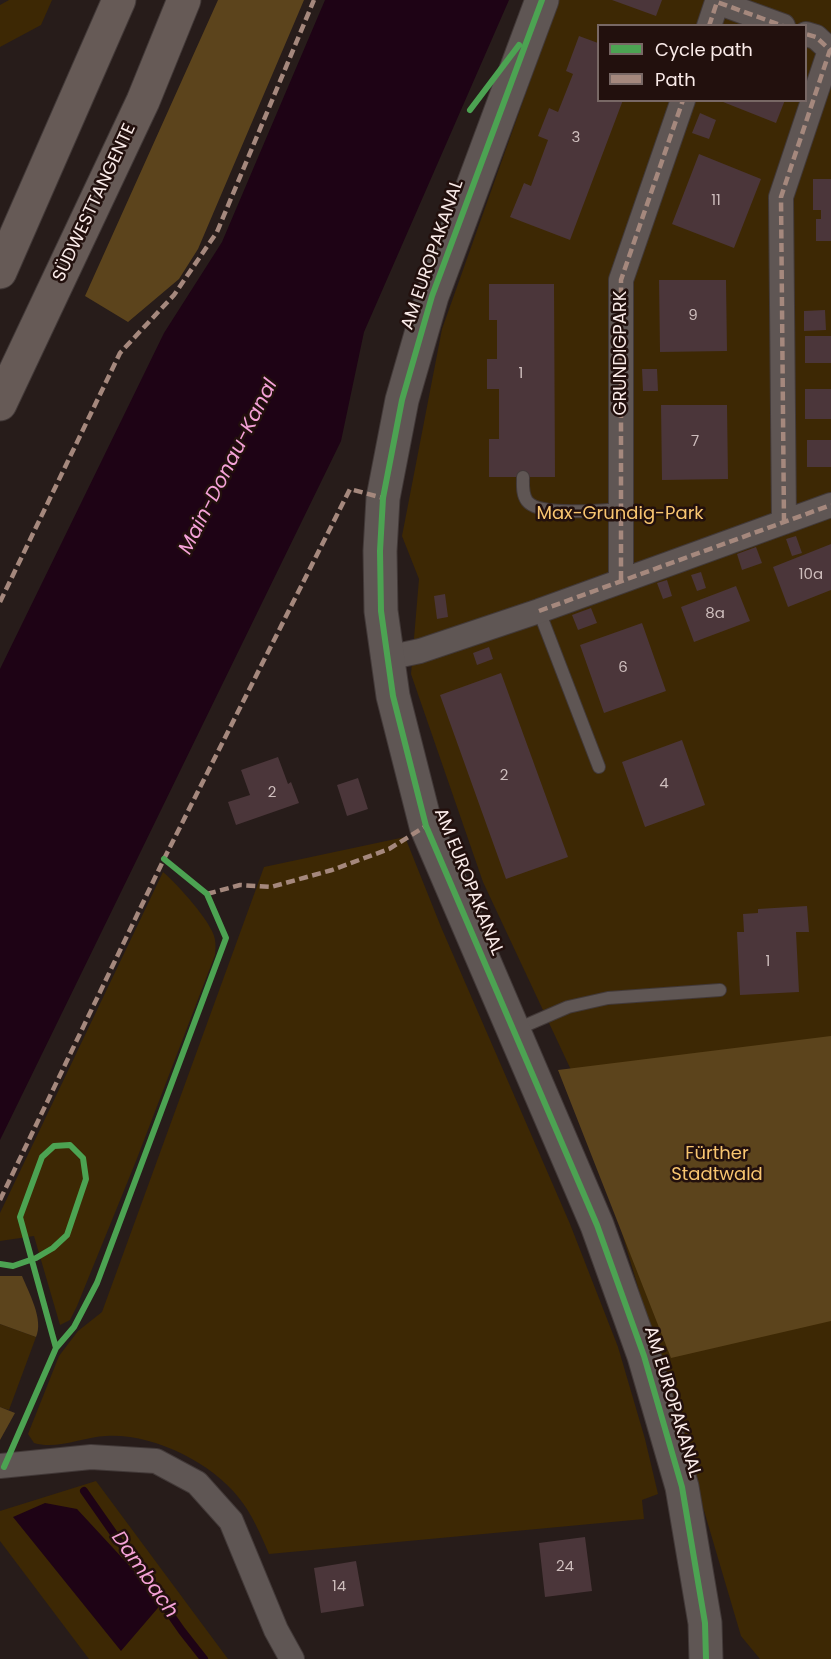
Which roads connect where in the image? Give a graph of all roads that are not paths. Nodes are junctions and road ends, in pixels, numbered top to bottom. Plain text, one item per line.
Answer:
1 (119, 0) edge
2 (184, 0) edge
3 (542, 0) edge
4 (710, 24) edge
5 (778, 24) edge
6 (807, 34) edge
7 (830, 50) edge
8 (682, 102) edge
9 (0, 272) edge
10 (0, 404) edge
11 (523, 477) dead end
12 (831, 505) edge
13 (621, 509) junction
14 (784, 522) junction
15 (621, 580) junction
16 (539, 611) junction
17 (387, 658) junction
18 (599, 767) dead end
19 (720, 990) dead end
20 (514, 1031) junction
21 (0, 1466) edge
22 (292, 1659) edge
23 (706, 1659) edge

1 - 9 highway
2 - 10 highway, SÜDWESTTANGENTE
3 - 17 main road, AM EUROPAKANAL
4 - 5 street
6 - 7 street
7 - 14 street
8 - 13 street, GRUNDIGPARK
11 - 13 lane
12 - 14 street
13 - 15 street, GRUNDIGPARK
14 - 15 street
15 - 16 street
16 - 17 street
16 - 18 lane
17 - 20 main road, AM EUROPAKANAL
19 - 20 lane
20 - 23 main road, AM EUROPAKANAL
21 - 22 street

